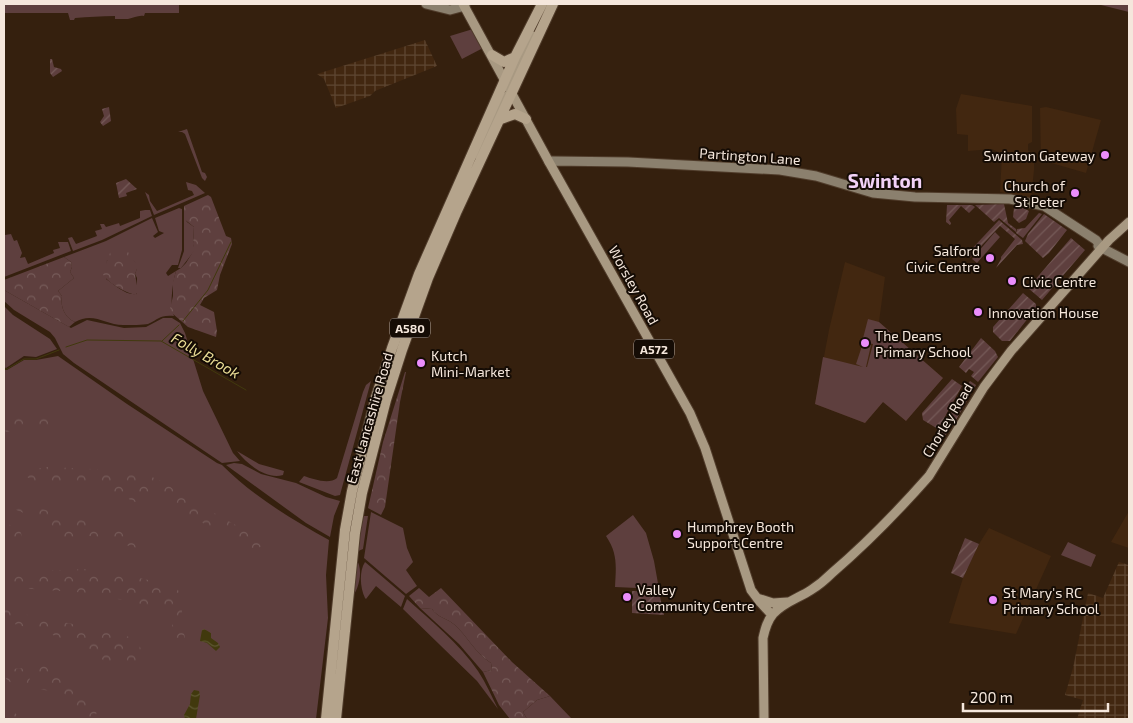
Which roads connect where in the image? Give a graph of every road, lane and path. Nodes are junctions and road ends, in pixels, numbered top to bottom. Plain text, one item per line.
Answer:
1 (426, 4) edge
2 (542, 4) edge
3 (553, 4) edge
4 (464, 5) edge
5 (492, 55) junction
6 (516, 58) junction
7 (506, 80) junction
8 (513, 94) junction
9 (501, 119) junction
10 (526, 119) junction
11 (549, 162) junction
12 (465, 170) junction
13 (1129, 222) edge
14 (1102, 248) junction
15 (1129, 262) edge
16 (754, 596) junction
17 (788, 602) junction
18 (772, 615) junction
19 (326, 719) edge
20 (336, 719) edge
21 (764, 719) edge

1 - 4 main road
2 - 6 highway, East Lancashire Road / A580
3 - 7 main road
3 - 8 highway, East Lancashire Road / A580
4 - 5 main road, Worsley Road / A572
5 - 6 highway
5 - 7 main road, Worsley Road / A572
6 - 7 highway, East Lancashire Road / A580
7 - 8 main road, Worsley Road / A572
7 - 12 highway, East Lancashire Road / A580
8 - 9 highway, East Lancashire Road / A580
8 - 10 main road, Worsley Road / A572
8 - 12 main road
9 - 10 highway
9 - 20 highway, East Lancashire Road / A580
10 - 11 main road, Worsley Road / A572
11 - 14 main road, Partington Lane
11 - 16 main road, Worsley Road / A572
12 - 19 highway, East Lancashire Road / A580
13 - 14 main road, Chorley Road
14 - 15 main road, Partington Lane
14 - 17 main road, Chorley Road
16 - 17 main road
16 - 18 main road, Worsley Road / A572
17 - 18 main road, Chorley Road
18 - 21 main road

